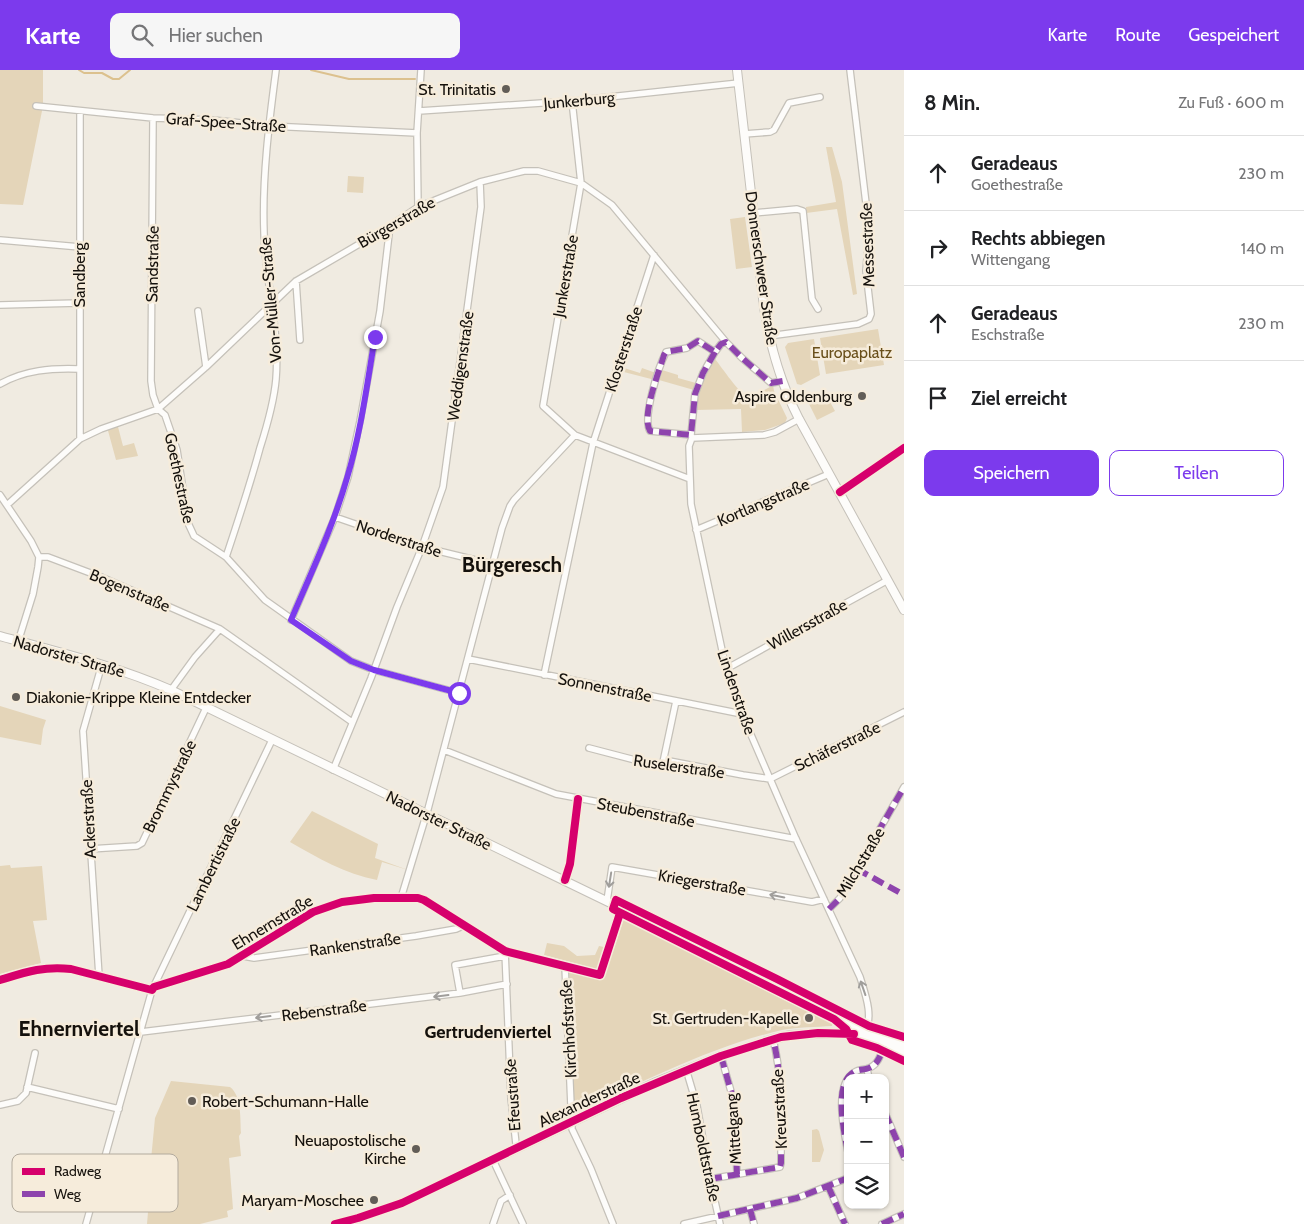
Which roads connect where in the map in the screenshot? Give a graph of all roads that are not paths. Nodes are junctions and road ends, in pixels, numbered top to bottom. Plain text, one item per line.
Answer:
1 (276, 70) edge
2 (421, 70) edge
3 (737, 70) edge
4 (850, 70) edge
5 (739, 84) junction
6 (820, 97) dead end
7 (572, 102) junction
8 (36, 106) dead end
9 (80, 111) junction
10 (419, 111) junction
11 (153, 118) junction
12 (270, 126) junction
13 (417, 133) junction
14 (744, 134) junction
15 (480, 182) junction
16 (581, 183) junction
17 (418, 207) junction
18 (754, 213) junction
19 (390, 226) junction
20 (0, 240) edge
21 (80, 247) junction
22 (654, 255) junction
23 (296, 281) junction
24 (272, 302) junction
25 (79, 304) junction
26 (0, 305) edge
27 (818, 309) dead end
28 (198, 311) dead end
29 (769, 336) junction
30 (300, 340) dead end
31 (726, 342) junction
32 (715, 352) junction
33 (206, 367) junction
34 (79, 369) junction
35 (783, 381) junction
36 (0, 384) edge
37 (158, 409) junction
38 (800, 419) junction
39 (575, 435) junction
40 (692, 437) junction
41 (80, 439) junction
42 (593, 443) junction
43 (904, 448) edge
44 (829, 474) junction
45 (690, 479) junction
46 (840, 492) junction
47 (0, 495) edge
48 (6, 505) junction
49 (335, 517) junction
50 (696, 530) junction
51 (422, 547) junction
52 (39, 557) junction
53 (226, 557) junction
54 (492, 564) junction
55 (888, 580) junction
56 (904, 610) edge
57 (291, 620) junction
58 (220, 629) junction
59 (0, 636) edge
60 (18, 642) junction
61 (468, 659) junction
62 (102, 664) junction
63 (726, 669) junction
64 (374, 670) junction
65 (544, 674) junction
66 (171, 690) junction
67 (459, 693) junction
68 (676, 701) junction
69 (206, 708) junction
70 (904, 712) edge
71 (742, 714) junction
72 (352, 722) junction
73 (272, 740) junction
74 (589, 748) dead end
75 (444, 750) junction
76 (664, 760) junction
77 (333, 770) junction
78 (770, 779) junction
79 (904, 787) edge
80 (427, 814) junction
81 (796, 839) junction
82 (90, 849) junction
83 (401, 898) junction
84 (824, 899) junction
85 (607, 901) junction
86 (622, 909) junction
87 (829, 909) junction
88 (465, 925) junction
89 (505, 954) junction
90 (243, 956) junction
91 (565, 966) junction
92 (99, 976) junction
93 (0, 980) edge
94 (506, 984) junction
95 (153, 989) junction
96 (460, 994) junction
97 (141, 1032) junction
98 (864, 1035) junction
99 (774, 1042) junction
100 (904, 1045) edge
101 (884, 1046) junction
102 (904, 1052) edge
103 (35, 1053) dead end
104 (721, 1056) junction
105 (686, 1069) junction
106 (866, 1069) junction
107 (868, 1074) edge
108 (27, 1087) junction
109 (0, 1105) edge
110 (119, 1109) junction
111 (888, 1119) edge
112 (572, 1122) junction
113 (844, 1130) edge
114 (518, 1148) junction
115 (106, 1154) edge
116 (904, 1157) edge
117 (493, 1160) junction
118 (737, 1174) junction
119 (710, 1179) junction
120 (844, 1180) edge
121 (828, 1186) junction
122 (510, 1195) junction
123 (750, 1209) junction
124 (904, 1214) edge
125 (718, 1216) junction
126 (359, 1221) edge
127 (335, 1224) edge
128 (493, 1224) edge
129 (523, 1224) edge
130 (613, 1224) edge
131 (684, 1224) edge
132 (720, 1224) edge
133 (754, 1224) edge
134 (844, 1224) edge
135 (882, 1224) edge

1 - 12 street, Von-Müller-Straße
2 - 10 street
3 - 5 street, Donnerschweer Straße
4 - 29 street, Messestraße
5 - 7 street, Junkerburg
5 - 14 street, Donnerschweer Straße
6 - 14 street
7 - 10 street, Junkerburg
7 - 16 street, Junkerstraße
8 - 9 street, Graf-Spee-Straße
9 - 11 street, Graf-Spee-Straße
9 - 21 street, Sandberg
10 - 13 street
11 - 12 street, Graf-Spee-Straße
11 - 37 street, Sandstraße
12 - 13 street, Graf-Spee-Straße
12 - 24 street, Von-Müller-Straße
13 - 17 street
14 - 18 street, Donnerschweer Straße
15 - 16 street, Bürgerstraße
15 - 17 street, Bürgerstraße
15 - 51 street, Weddigenstraße
16 - 22 street, Bürgerstraße
16 - 39 street, Junkerstraße
17 - 19 street, Bürgerstraße
18 - 27 street
18 - 29 street, Donnerschweer Straße
19 - 23 street, Bürgerstraße
19 - 49 street
20 - 21 street
21 - 25 street, Sandberg
22 - 31 street, Bürgerstraße
22 - 42 street, Klosterstraße
23 - 24 street, Bürgerstraße
23 - 30 street
24 - 33 street, Bürgerstraße
24 - 53 street, Von-Müller-Straße
25 - 26 street
25 - 34 street, Sandberg
28 - 33 street
29 - 35 street, Donnerschweer Straße
31 - 32 street, Lindenstraße
31 - 35 street, Bürgerstraße
32 - 40 street, Lindenstraße
32 - 40 street
33 - 37 street, Bürgerstraße
34 - 36 street
34 - 41 street, Sandberg
35 - 38 street, Donnerschweer Straße
37 - 41 street, Bürgerstraße
37 - 53 street, Goethestraße
38 - 40 street
38 - 44 street, Donnerschweer Straße
39 - 42 street
39 - 54 street
40 - 45 street, Lindenstraße
41 - 48 street, Bürgerstraße
42 - 45 street
42 - 65 street, Klosterstraße
43 - 46 street
44 - 46 street, Donnerschweer Straße
44 - 50 street, Kortlangstraße
45 - 50 street, Lindenstraße
46 - 55 street, Donnerschweer Straße
47 - 48 street
48 - 52 street
49 - 51 street, Norderstraße
49 - 57 street
50 - 63 street, Lindenstraße
51 - 54 street, Norderstraße
51 - 64 street, Weddigenstraße
52 - 58 street, Bogenstraße
52 - 60 street
53 - 57 street, Goethestraße
54 - 61 street
55 - 56 street, Donnerschweer Straße
55 - 63 street, Willersstraße
57 - 64 street, Goethestraße
58 - 66 street
58 - 72 street, Bogenstraße
59 - 60 street, Nadorster Straße
60 - 62 street, Nadorster Straße
61 - 65 street, Sonnenstraße
61 - 67 street
62 - 66 street, Nadorster Straße
62 - 82 street, Ackerstraße
63 - 71 street, Lindenstraße
64 - 67 street, Goethestraße
64 - 72 street, Weddigenstraße
65 - 68 street, Sonnenstraße
66 - 69 street, Nadorster Straße
67 - 75 street
68 - 71 street, Sonnenstraße
68 - 76 street
69 - 73 street, Nadorster Straße
69 - 82 street, Brommystraße
70 - 78 street, Schäferstraße
71 - 78 street, Lindenstraße
72 - 77 street, Weddigenstraße
73 - 77 street, Nadorster Straße
73 - 95 street, Lambertistraße
74 - 76 street, Ruselerstraße
75 - 80 street
75 - 81 street, Steubenstraße
76 - 78 street, Ruselerstraße
77 - 80 street, Nadorster Straße
78 - 81 street, Lindenstraße
79 - 87 street, Milchstraße
80 - 83 street
80 - 85 street, Nadorster Straße
81 - 84 street, Lindenstraße
82 - 92 street, Ackerstraße
83 - 88 street, Ehnernstraße
83 - 90 street, Ehnernstraße
84 -> 85 street, Kriegerstraße
84 - 87 street, Lindenstraße
85 - 86 street, Nadorster Straße
86 - 91 street, Ehnernstraße
86 - 98 street, Nadorster Straße
98 -> 87 street, Lindenstraße
88 - 89 street, Ehnernstraße
88 - 90 street, Rankenstraße
89 - 91 street, Ehnernstraße
89 - 94 street, Efeustraße
89 - 96 street
90 - 95 street, Ehnernstraße
91 - 112 street, Kirchhofstraße
92 - 93 street
92 - 95 street
94 - 96 street, Rebenstraße
94 - 114 street, Efeustraße
95 - 97 street, Lambertistraße
96 -> 97 street, Rebenstraße
97 - 110 street, Lambertistraße
98 - 99 street, Alexanderstraße
98 - 100 street, Alexanderstraße
98 - 101 street, Nadorster Straße
99 - 104 street, Alexanderstraße
99 - 118 street, Kreuzstraße
101 - 102 street, Nadorster Straße
101 - 106 street
103 - 108 street
104 - 105 street, Alexanderstraße
104 - 118 street, Mittelgang
105 - 112 street, Alexanderstraße
105 - 119 street, Humboldtstraße
106 - 107 street
106 - 113 street
108 - 109 street
108 - 110 street
110 - 115 street, Lambertistraße
111 - 116 street
112 - 114 street, Alexanderstraße
112 - 130 street, Kirchhofstraße
114 - 117 street, Alexanderstraße
117 - 122 street
117 - 126 street, Alexanderstraße
118 - 119 street, Kreuzstraße
119 - 125 street, Humboldtstraße
120 - 121 street
121 - 123 street
121 - 134 street
122 - 128 street
122 - 129 street
123 - 125 street
123 - 133 street
124 - 135 street
125 - 131 street
125 - 132 street, Humboldtstraße
126 - 127 street, Alexanderstraße

